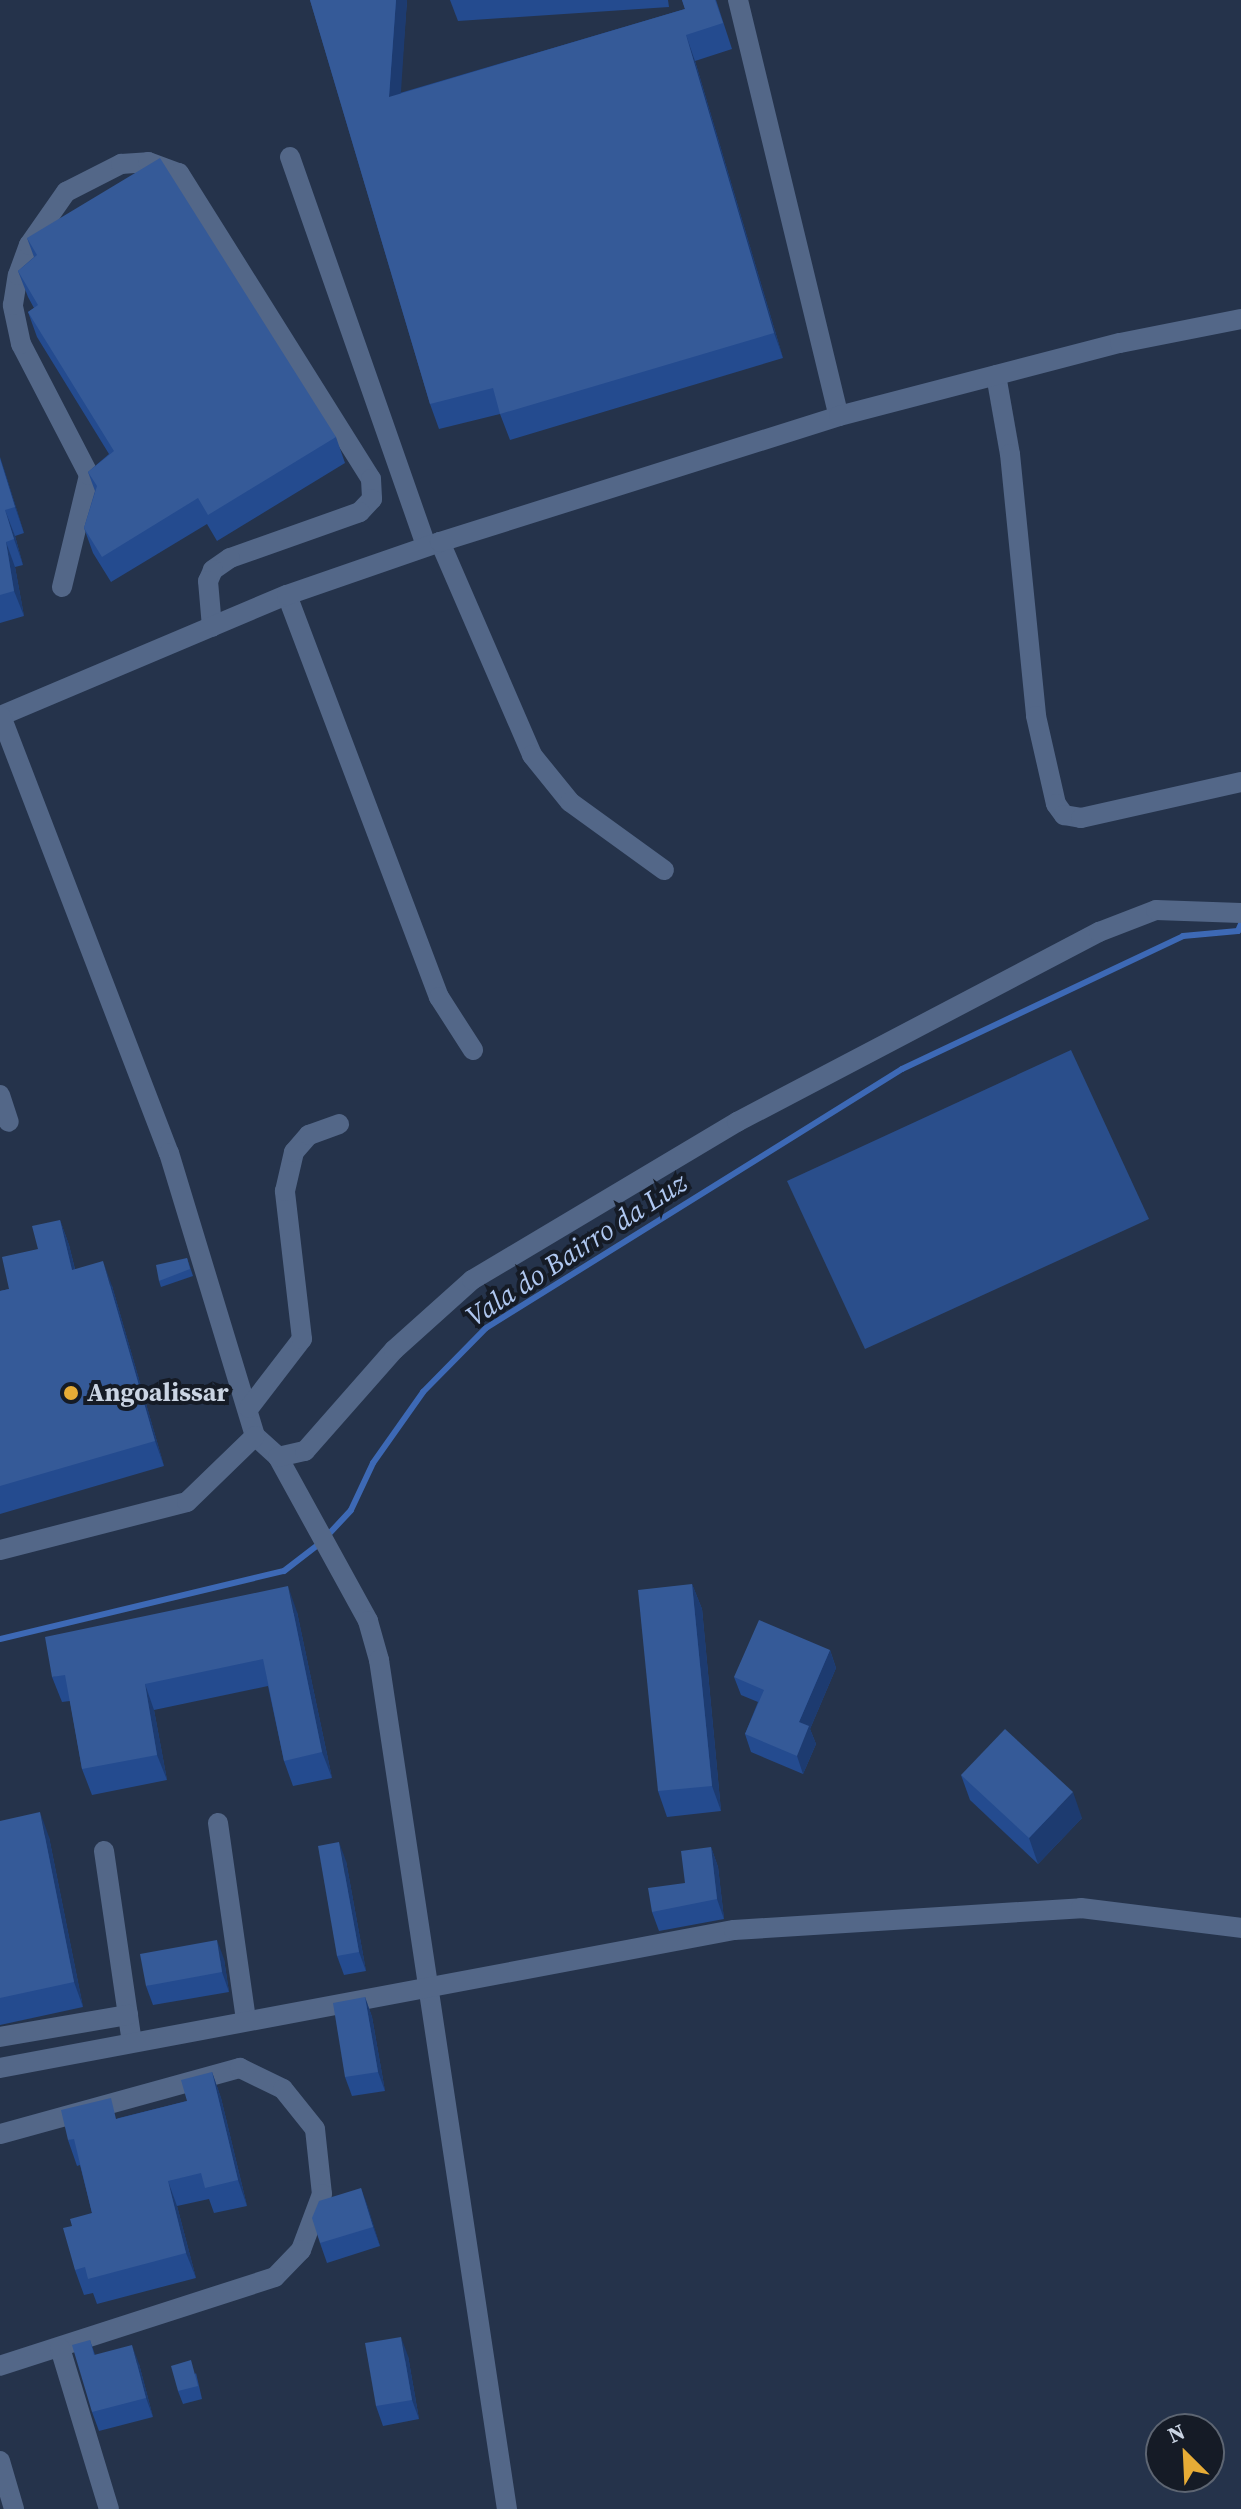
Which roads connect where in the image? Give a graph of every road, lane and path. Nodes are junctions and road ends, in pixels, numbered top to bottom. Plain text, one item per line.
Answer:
1 (738, 0) edge
2 (290, 157) dead end
3 (1241, 319) edge
4 (996, 375) junction
5 (839, 416) junction
6 (433, 544) junction
7 (62, 587) dead end
8 (287, 595) junction
9 (212, 627) junction
10 (0, 716) edge
11 (1241, 782) edge
12 (664, 870) dead end
13 (1241, 913) edge
14 (473, 1050) dead end
15 (0, 1095) edge
16 (9, 1122) dead end
17 (339, 1124) dead end
18 (249, 1408) junction
19 (255, 1436) junction
20 (278, 1457) junction
21 (0, 1550) edge
22 (218, 1823) dead end
23 (104, 1851) dead end
24 (1241, 1928) edge
25 (426, 1985) junction
26 (128, 2015) junction
27 (246, 2020) junction
28 (0, 2037) edge
29 (132, 2042) junction
30 (0, 2068) edge
31 (0, 2134) edge
32 (60, 2348) junction
33 (0, 2366) edge
34 (1, 2465) edge
35 (14, 2509) edge
36 (109, 2509) edge
37 (507, 2509) edge

1 - 5 street
2 - 6 street
3 - 4 street
4 - 5 street
4 - 11 street
5 - 6 street
6 - 8 street
6 - 12 street
7 - 9 street
8 - 9 street
8 - 14 street
9 - 10 street
10 - 18 street
13 - 20 street
15 - 16 street
17 - 18 street
18 - 19 street
19 - 20 street
19 - 21 street
20 - 25 street
22 - 27 street
23 - 26 street
24 - 25 street
25 - 27 street
25 - 37 street
26 - 28 street
26 - 29 street
27 - 29 street
29 - 30 street
31 - 32 street
32 - 33 street
32 - 36 street
34 - 35 street

